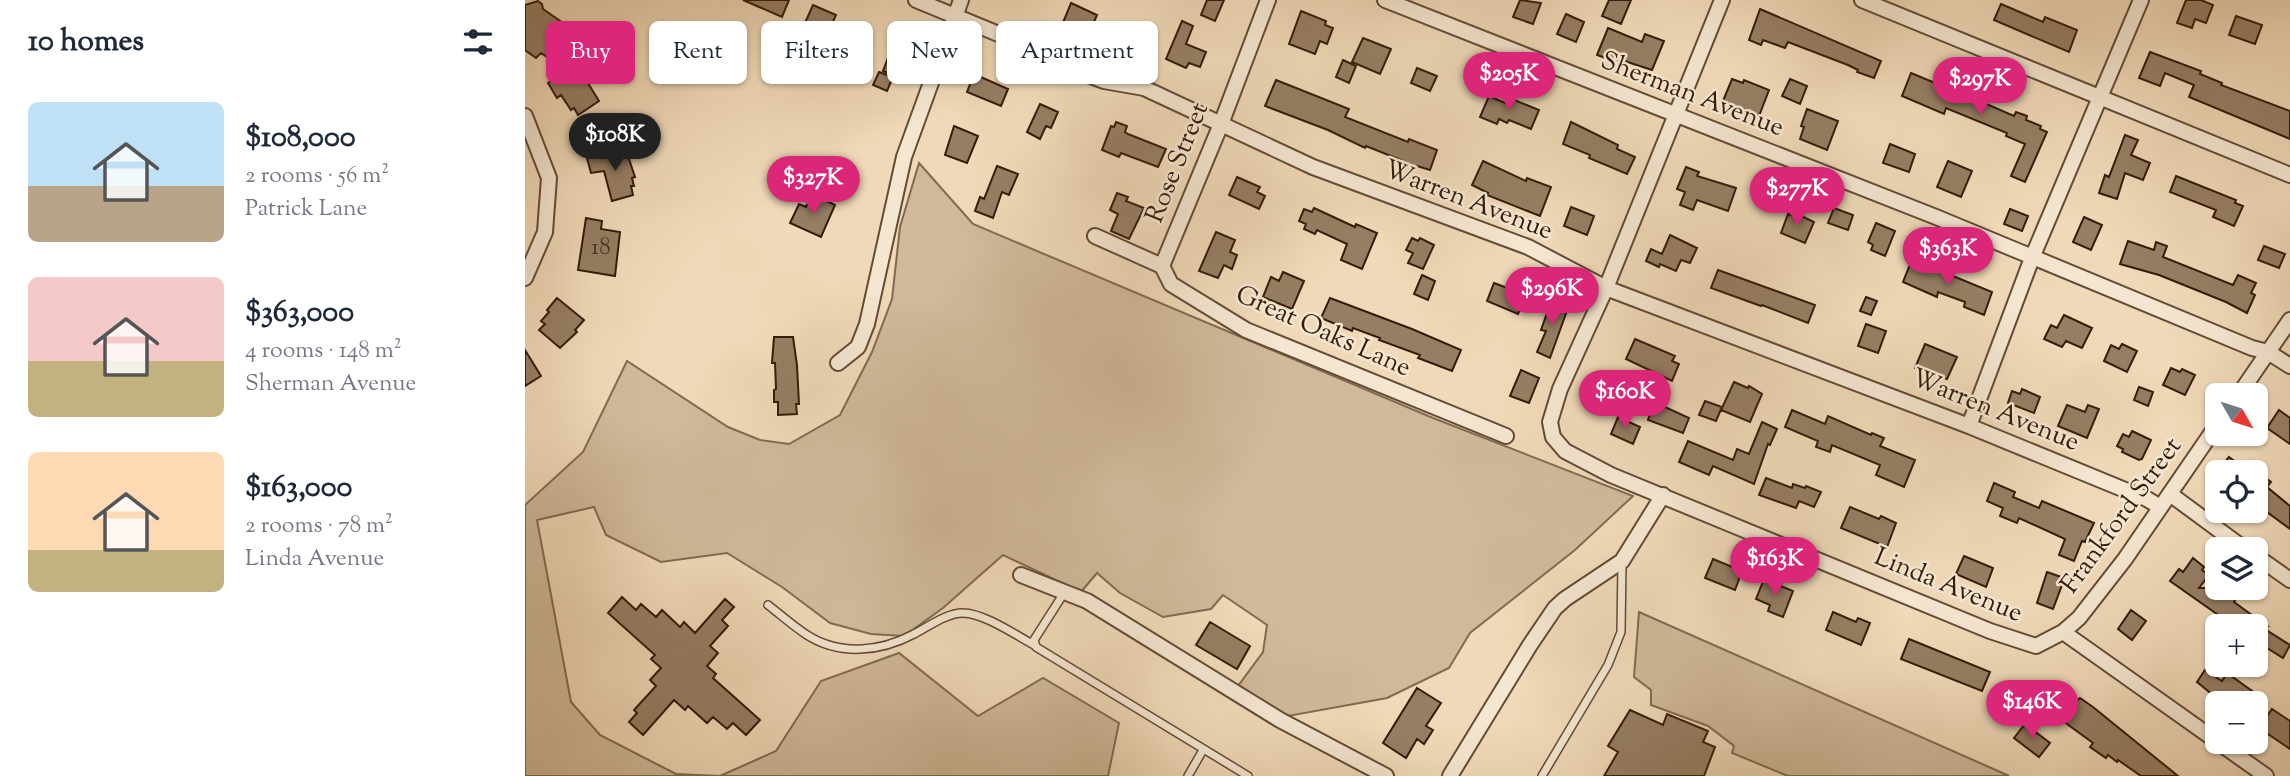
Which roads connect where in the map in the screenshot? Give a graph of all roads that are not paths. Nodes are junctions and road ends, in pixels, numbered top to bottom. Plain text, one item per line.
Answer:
1 (916, 0) edge
2 (961, 0) edge
3 (1268, 0) edge
4 (1385, 0) edge
5 (1722, 0) edge
6 (1862, 0) edge
7 (2141, 0) edge
8 (955, 16) junction
9 (2101, 97) junction
10 (1674, 115) junction
11 (525, 116) edge
12 (1221, 124) junction
13 (2290, 175) edge
14 (1095, 236) dead end
15 (2032, 258) junction
16 (1162, 266) junction
17 (525, 278) edge
18 (1606, 288) junction
19 (2290, 320) edge
20 (2268, 352) junction
21 (838, 363) dead end
22 (2290, 366) edge
23 (2247, 383) edge
24 (1969, 426) junction
25 (1506, 436) dead end
26 (2205, 443) edge
27 (2170, 494) junction
28 (1663, 495) junction
29 (2161, 507) junction
30 (2228, 537) edge
31 (1622, 561) junction
32 (2268, 564) edge
33 (1021, 575) dead end
34 (2290, 580) edge
35 (1064, 593) junction
36 (768, 605) dead end
37 (2063, 632) junction
38 (1036, 647) junction
39 (1203, 750) junction
40 (1188, 776) edge
41 (1248, 776) edge
42 (1386, 776) edge
43 (1450, 776) edge
44 (1542, 776) edge
45 (2266, 776) edge

1 - 8 street, Warren Avenue
2 - 8 street
3 - 12 street, Rose Street
4 - 10 street, Sherman Avenue
5 - 10 street
6 - 9 street
7 - 9 street
8 - 12 street, Warren Avenue
8 - 21 street
9 - 13 street
9 - 15 street
10 - 15 street, Sherman Avenue
10 - 18 street
11 - 17 street
12 - 16 street, Rose Street
12 - 18 street, Warren Avenue
14 - 16 street, Great Oaks Lane
15 - 20 street, Sherman Avenue
15 - 24 street
16 - 25 street, Great Oaks Lane
18 - 24 street, Warren Avenue
18 - 28 street, Linda Avenue
19 - 20 street
20 - 22 street, Sherman Avenue
20 - 23 street
24 - 29 street, Warren Avenue
26 - 27 street, Frankford Street
27 - 29 street, Frankford Street
27 - 30 street
28 - 31 street
28 - 37 street, Linda Avenue
29 - 37 street, Frankford Street
31 - 43 street
31 - 44 lane
32 - 34 street
33 - 35 street
35 - 38 lane
35 - 42 street
36 - 38 lane
37 - 45 street
38 - 39 lane
39 - 40 lane
39 - 41 lane

